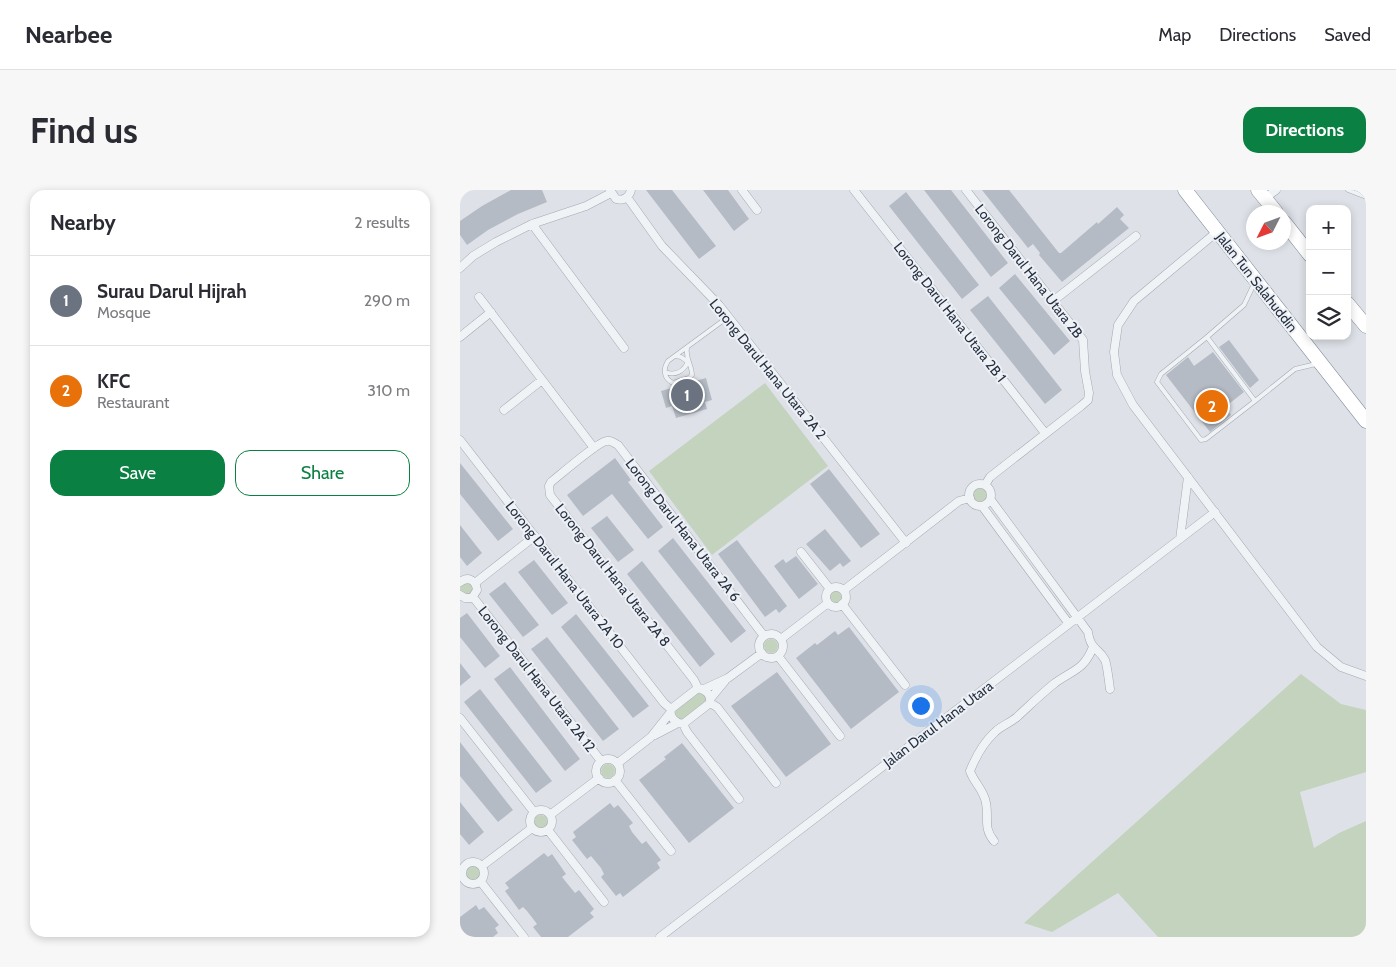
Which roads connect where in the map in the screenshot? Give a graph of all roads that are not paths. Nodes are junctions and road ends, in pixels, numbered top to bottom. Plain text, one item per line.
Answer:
1 (742, 190) edge
2 (854, 190) edge
3 (966, 190) edge
4 (1185, 190) edge
5 (1348, 190) edge
6 (611, 192) edge
7 (1266, 193) edge
8 (629, 194) edge
9 (1366, 198) edge
10 (1272, 205) edge
11 (757, 210) dead end
12 (532, 224) junction
13 (1291, 231) edge
14 (1218, 232) junction
15 (1136, 236) dead end
16 (1306, 250) edge
17 (460, 268) edge
18 (1256, 280) junction
19 (479, 296) dead end
20 (1053, 301) junction
21 (1351, 308) edge
22 (491, 312) junction
23 (728, 316) junction
24 (1366, 326) edge
25 (460, 336) edge
26 (1206, 337) junction
27 (624, 348) dead end
28 (687, 348) junction
29 (675, 356) junction
30 (688, 362) junction
31 (1320, 363) junction
32 (665, 372) junction
33 (542, 380) junction
34 (1255, 401) junction
35 (504, 410) dead end
36 (1366, 421) edge
37 (1045, 434) junction
38 (460, 440) edge
39 (594, 448) junction
40 (1188, 477) junction
41 (985, 485) junction
42 (970, 498) junction
43 (991, 500) junction
44 (982, 506) junction
45 (1216, 512) junction
46 (534, 536) junction
47 (1180, 539) junction
48 (906, 543) junction
49 (801, 552) dead end
50 (461, 580) edge
51 (475, 583) junction
52 (830, 589) junction
53 (844, 590) junction
54 (460, 595) edge
55 (473, 597) junction
56 (828, 603) junction
57 (842, 604) junction
58 (1078, 617) junction
59 (1069, 624) junction
60 (764, 636) junction
61 (781, 639) junction
62 (1092, 647) junction
63 (762, 653) junction
64 (778, 656) junction
65 (1366, 676) edge
66 (728, 678) junction
67 (905, 685) dead end
68 (701, 688) junction
69 (1110, 689) dead end
70 (711, 700) junction
71 (670, 711) junction
72 (460, 718) edge
73 (680, 723) junction
74 (840, 736) dead end
75 (651, 737) junction
76 (601, 761) junction
77 (618, 763) junction
78 (599, 778) junction
79 (615, 780) junction
80 (776, 783) dead end
81 (739, 799) dead end
82 (534, 812) junction
83 (550, 815) junction
84 (532, 828) junction
85 (548, 830) junction
86 (994, 841) dead end
87 (671, 851) dead end
88 (462, 864) edge
89 (482, 866) junction
90 (481, 882) junction
91 (463, 885) edge
92 (604, 902) dead end
93 (524, 937) edge
94 (660, 937) edge

1 - 11 street
2 - 37 street, Lorong Darul Hana Utara 2B 1
3 - 20 street, Lorong Darul Hana Utara 2B
4 - 14 highway, Jalan Tun Salahuddin
5 - 9 lane
6 - 8 street
6 - 12 street
7 - 10 highway
8 - 23 street, Lorong Darul Hana Utara 2A 2
12 - 17 street
12 - 27 street
13 - 16 highway
14 - 18 highway, Jalan Tun Salahuddin
14 - 40 street
15 - 20 street
18 - 26 lane
18 - 31 highway, Jalan Tun Salahuddin
19 - 22 street
20 - 37 street, Lorong Darul Hana Utara 2B
21 - 24 highway
22 - 25 street
22 - 33 street
23 - 28 lane
23 - 48 street, Lorong Darul Hana Utara 2A 2
26 - 34 lane
26 - 34 lane
28 - 29 lane
28 - 30 lane
29 - 30 lane
29 - 32 lane
30 - 32 lane
30 - 32 lane
31 - 34 lane
31 - 36 highway, Jalan Tun Salahuddin
33 - 35 street
33 - 39 street
37 - 41 street, Lorong Darul Hana Utara 2B
38 - 46 street, Lorong Darul Hana Utara 2A 10
39 - 60 street, Lorong Darul Hana Utara 2A 6
39 - 68 street, Lorong Darul Hana Utara 2A 8
40 - 45 street
40 - 47 street
41 - 42 street
41 - 43 street
42 - 44 street
42 - 48 street
43 - 44 street
43 - 58 street
44 - 59 street
45 - 47 street, Jalan Darul Hana Utara
45 - 65 street
46 - 51 street
46 - 71 street, Lorong Darul Hana Utara 2A 10
47 - 58 street, Jalan Darul Hana Utara
48 - 53 street
49 - 52 street
50 - 51 street
51 - 55 street
52 - 53 street
52 - 56 street
53 - 57 street
54 - 55 street
55 - 76 street, Lorong Darul Hana Utara 2A 12
56 - 57 street
56 - 61 street
57 - 67 street
58 - 59 street, Jalan Darul Hana Utara
58 - 62 street
59 - 94 street, Jalan Darul Hana Utara
60 - 61 street
60 - 63 street
61 - 64 street
62 - 69 street
62 - 86 street
63 - 64 street
63 - 66 street
64 - 74 street
66 - 68 street
66 - 70 street
68 - 70 street, Lorong Darul Hana Utara 2A 8
68 - 71 street
70 - 73 street
70 - 80 street, Lorong Darul Hana Utara 2A 8
71 - 73 street, Lorong Darul Hana Utara 2A 10
71 - 75 street
72 - 82 street
73 - 75 street
73 - 81 street, Lorong Darul Hana Utara 2A 10
75 - 77 street
76 - 77 street
76 - 78 street
77 - 79 street
78 - 79 street
78 - 83 street
79 - 87 street
82 - 83 street
82 - 84 street
83 - 85 street
84 - 85 street
84 - 89 street
85 - 92 street
88 - 89 street
88 - 91 street
89 - 90 street
90 - 91 street
90 - 93 street

